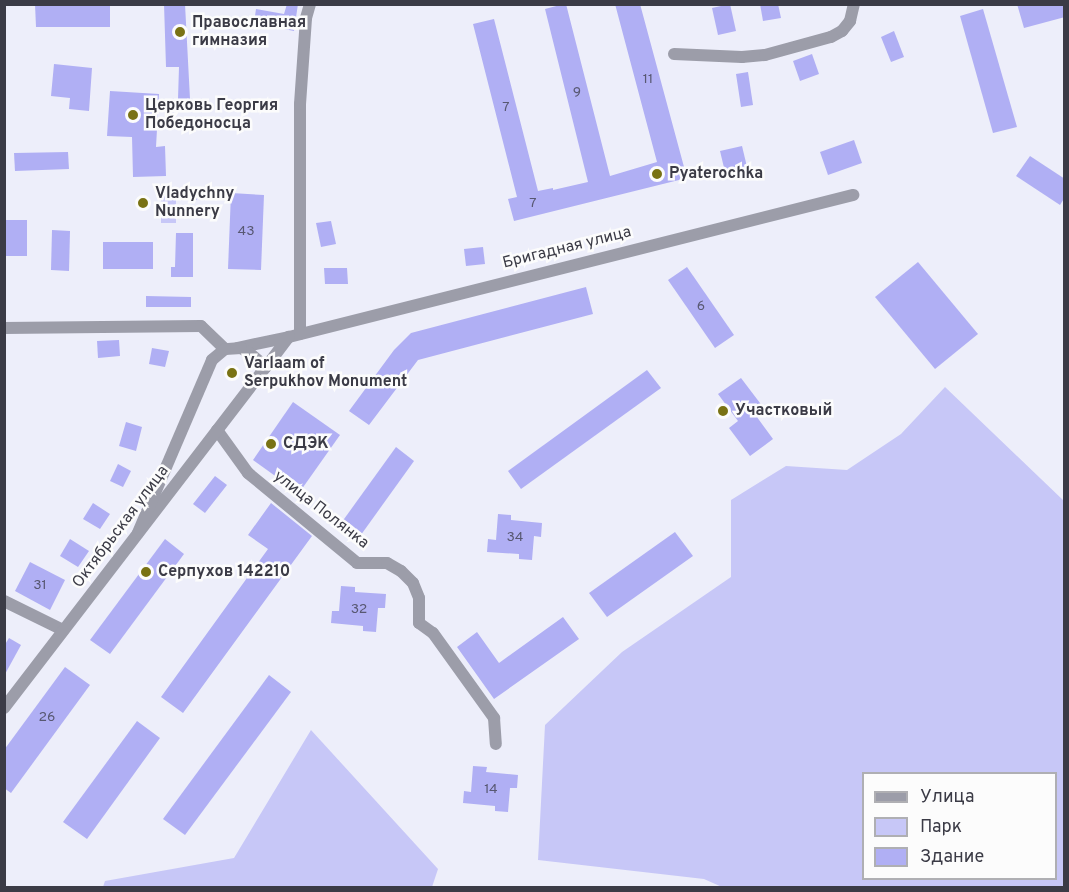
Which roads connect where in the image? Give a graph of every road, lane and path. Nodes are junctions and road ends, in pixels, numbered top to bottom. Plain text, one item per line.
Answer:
1 (310, 4) edge
2 (854, 4) edge
3 (674, 54) dead end
4 (853, 195) dead end
5 (4, 328) edge
6 (295, 335) junction
7 (231, 348) junction
8 (266, 368) junction
9 (217, 430) junction
10 (138, 533) junction
11 (4, 601) edge
12 (63, 630) junction
13 (4, 708) edge
14 (496, 744) dead end

1 - 6 street
2 - 3 street
4 - 6 street, Бригадная улица
5 - 7 street
6 - 7 street, Бригадная улица
6 - 8 street, Октябрьская улица
7 - 8 street
7 - 10 street
8 - 9 street, Октябрьская улица
9 - 10 street, Октябрьская улица
9 - 14 street, улица Полянка
10 - 12 street, Октябрьская улица
11 - 12 street
12 - 13 street, Октябрьская улица

